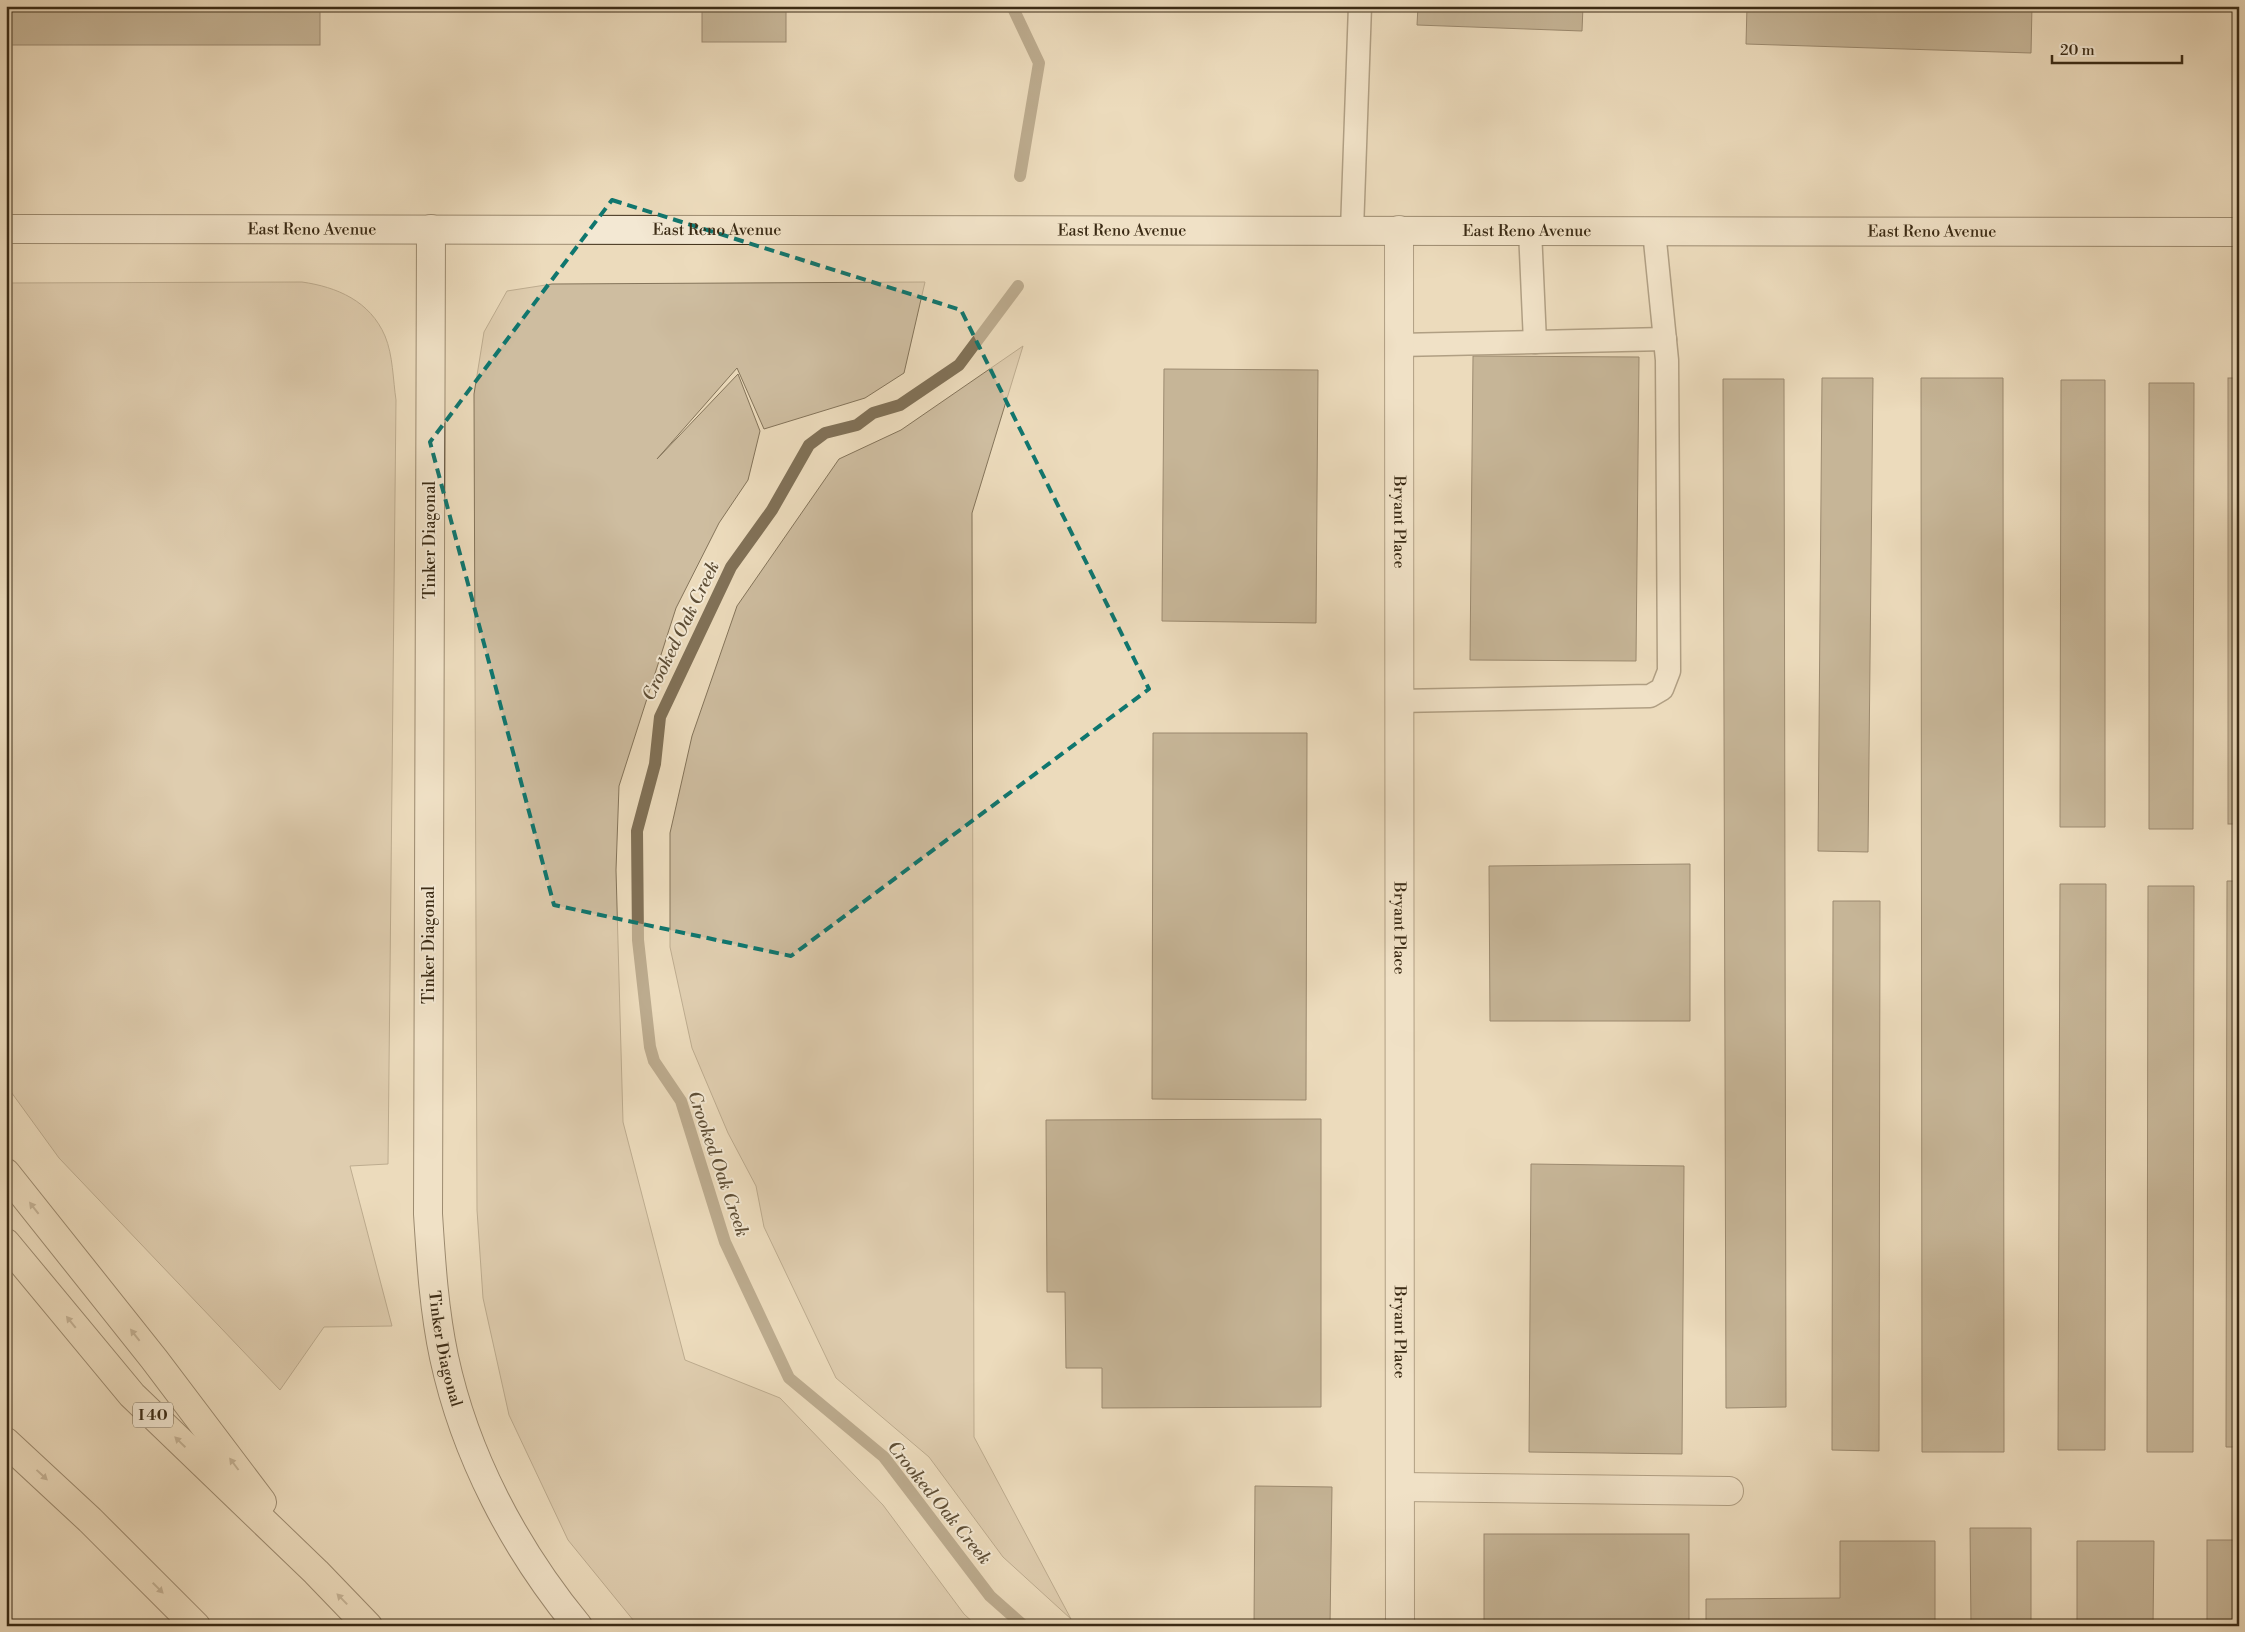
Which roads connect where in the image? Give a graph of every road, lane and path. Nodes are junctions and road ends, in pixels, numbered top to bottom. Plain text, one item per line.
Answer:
1 (1360, 6) edge
2 (431, 228) junction
3 (6, 229) edge
4 (1352, 230) junction
5 (1399, 230) junction
6 (1530, 230) junction
7 (1654, 231) junction
8 (2239, 232) edge
9 (1665, 339) junction
10 (1535, 342) junction
11 (1399, 345) junction
12 (1399, 701) junction
13 (6, 1173) edge
14 (6, 1243) edge
15 (6, 1442) edge
16 (1401, 1487) junction
17 (1729, 1491) dead end
18 (316, 1572) junction
19 (196, 1626) edge
20 (368, 1626) edge
21 (578, 1626) edge
22 (1400, 1626) edge

1 - 4 lane
2 - 3 street, East Reno Avenue
2 - 4 street, East Reno Avenue
2 - 21 street, Tinker Diagonal
4 - 5 street, East Reno Avenue
5 - 6 street, East Reno Avenue
5 - 11 street, Bryant Place
6 - 7 street, East Reno Avenue
6 - 10 lane
7 - 8 street, East Reno Avenue
7 - 9 lane
9 - 10 lane
9 - 12 lane
10 - 11 lane
11 - 12 street, Bryant Place
12 - 16 street, Bryant Place
18 -> 13 highway
18 -> 14 highway, I 40
15 -> 19 highway
16 - 17 street
16 - 22 street, Bryant Place
20 -> 18 highway, I 40

